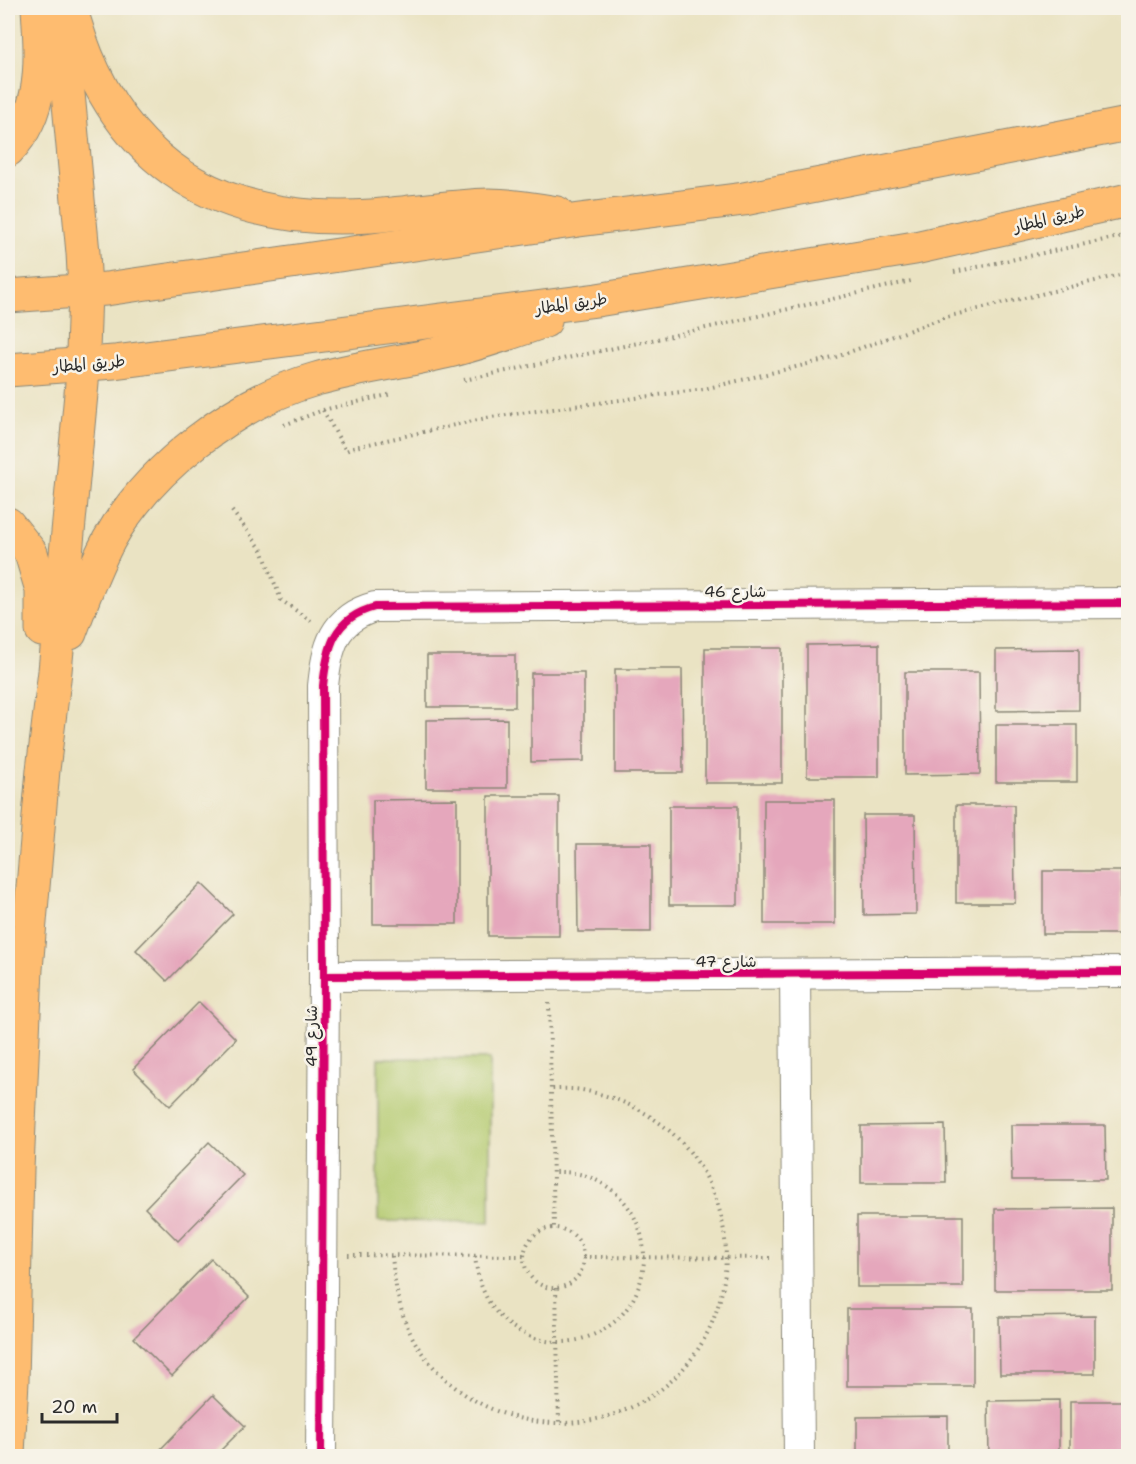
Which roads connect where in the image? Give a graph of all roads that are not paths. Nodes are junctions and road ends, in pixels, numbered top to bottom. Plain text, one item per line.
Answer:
1 (38, 8) edge
2 (60, 8) edge
3 (71, 8) edge
4 (1128, 124) edge
5 (8, 150) edge
6 (1128, 200) edge
7 (579, 220) junction
8 (85, 290) junction
9 (8, 296) edge
10 (597, 300) junction
11 (82, 365) junction
12 (8, 370) edge
13 (8, 524) edge
14 (1128, 603) edge
15 (340, 629) joint
16 (55, 671) junction
17 (1128, 972) edge
18 (795, 974) junction
19 (324, 976) junction
20 (8, 1453) edge
21 (321, 1456) edge
22 (798, 1456) edge

1 - 5 highway
2 - 8 highway
3 - 7 highway
4 - 7 highway
6 - 10 highway, طريق المطار
7 - 8 highway
8 - 9 highway
8 - 11 highway
10 - 11 highway, طريق المطار
10 - 16 highway
11 - 12 highway, طريق المطار
11 - 16 highway
13 - 16 highway
14 - 15 street, شارع 46
15 - 19 street, شارع 49
16 - 20 highway
17 - 18 street, شارع 47
18 - 19 street, شارع 47
18 - 22 street
19 - 21 street, شارع 49

